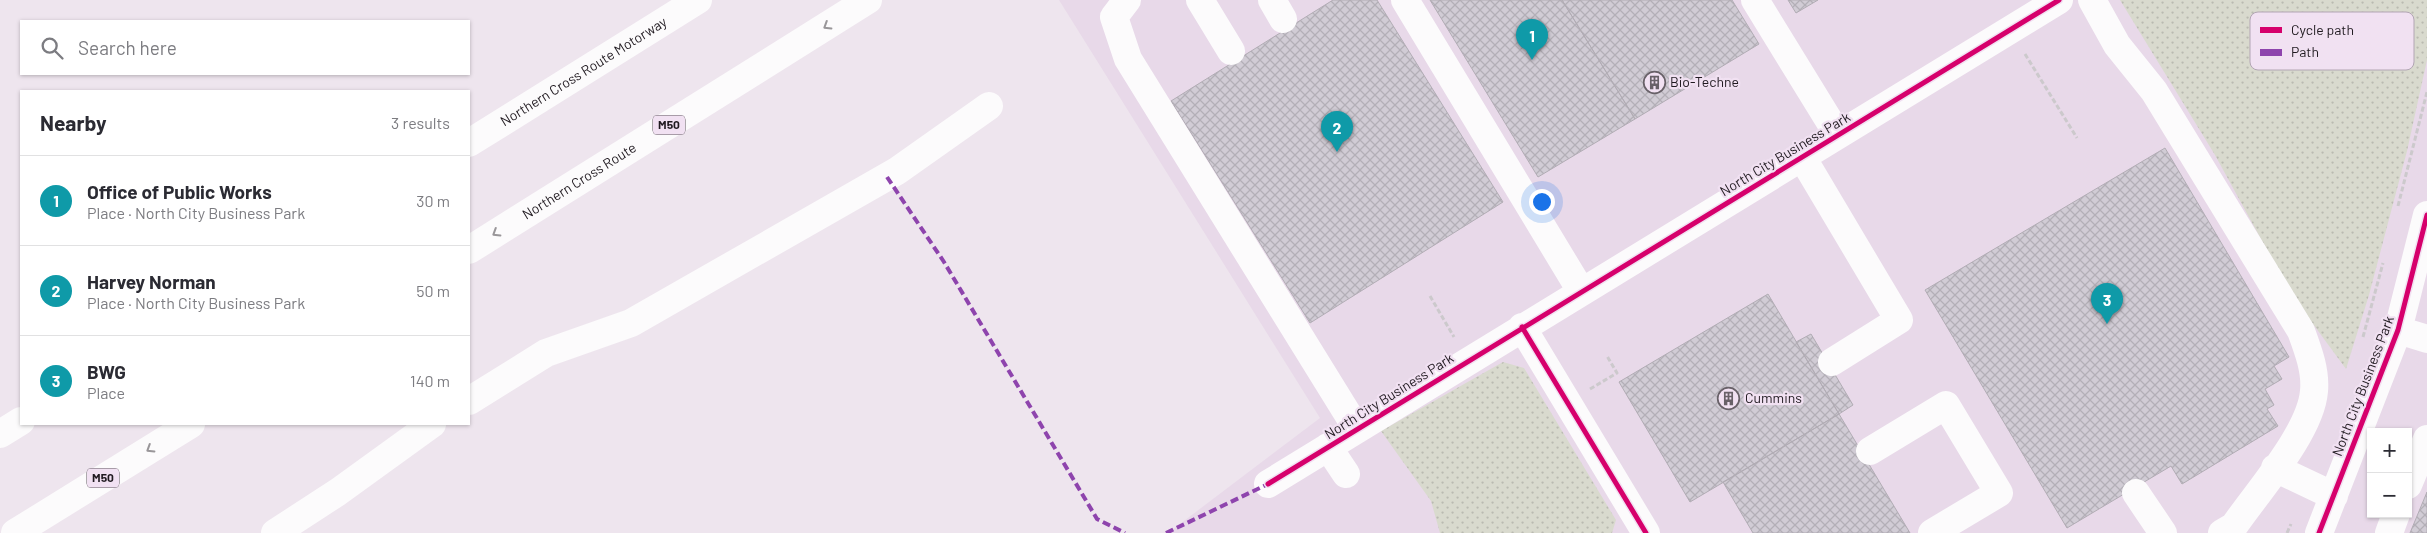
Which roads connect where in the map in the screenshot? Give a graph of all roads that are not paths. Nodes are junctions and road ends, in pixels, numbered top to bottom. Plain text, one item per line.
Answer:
1 (698, 0) edge
2 (868, 0) edge
3 (1127, 0) edge
4 (1200, 0) edge
5 (1405, 0) edge
6 (1755, 0) edge
7 (2059, 0) edge
8 (2092, 0) edge
9 (1231, 52) dead end
10 (989, 106) dead end
11 (1838, 135) junction
12 (470, 142) edge
13 (1802, 157) junction
14 (2427, 215) edge
15 (470, 249) edge
16 (1581, 291) junction
17 (1522, 327) junction
18 (2398, 330) junction
19 (2427, 339) edge
20 (1832, 362) dead end
21 (470, 399) edge
22 (20, 422) edge
23 (190, 425) edge
24 (431, 425) edge
25 (1357, 429) junction
26 (0, 434) edge
27 (2427, 439) edge
28 (1328, 446) junction
29 (1870, 451) dead end
30 (2275, 468) junction
31 (1346, 474) dead end
32 (2412, 475) edge
33 (1268, 484) dead end
34 (2136, 493) dead end
35 (2334, 496) junction
36 (2394, 518) edge
37 (15, 533) edge
38 (274, 533) edge
39 (1646, 533) edge
40 (1932, 533) edge
41 (2163, 533) edge
42 (2222, 533) edge
43 (2319, 533) edge
44 (2388, 533) edge

1 - 12 main road, Northern Cross Route Motorway
2 -> 15 main road, Northern Cross Route / M50
3 - 25 main road
4 - 9 main road
5 - 16 main road
6 - 11 main road
7 - 11 main road, North City Business Park
8 - 30 main road
10 - 21 main road
11 - 13 main road, North City Business Park
13 - 16 main road, North City Business Park
13 - 20 main road
14 - 18 main road, North City Business Park
16 - 17 main road, North City Business Park
17 - 25 main road, North City Business Park
17 - 39 main road
18 - 19 main road
18 - 35 main road, North City Business Park
22 - 26 main road
23 -> 37 main road, M50
24 - 38 main road
25 - 28 main road, North City Business Park
27 - 32 main road
28 - 31 main road
28 - 33 main road, North City Business Park
29 - 40 main road
30 - 35 main road
30 - 42 main road
34 - 41 main road
35 - 43 main road, North City Business Park
36 - 44 main road

